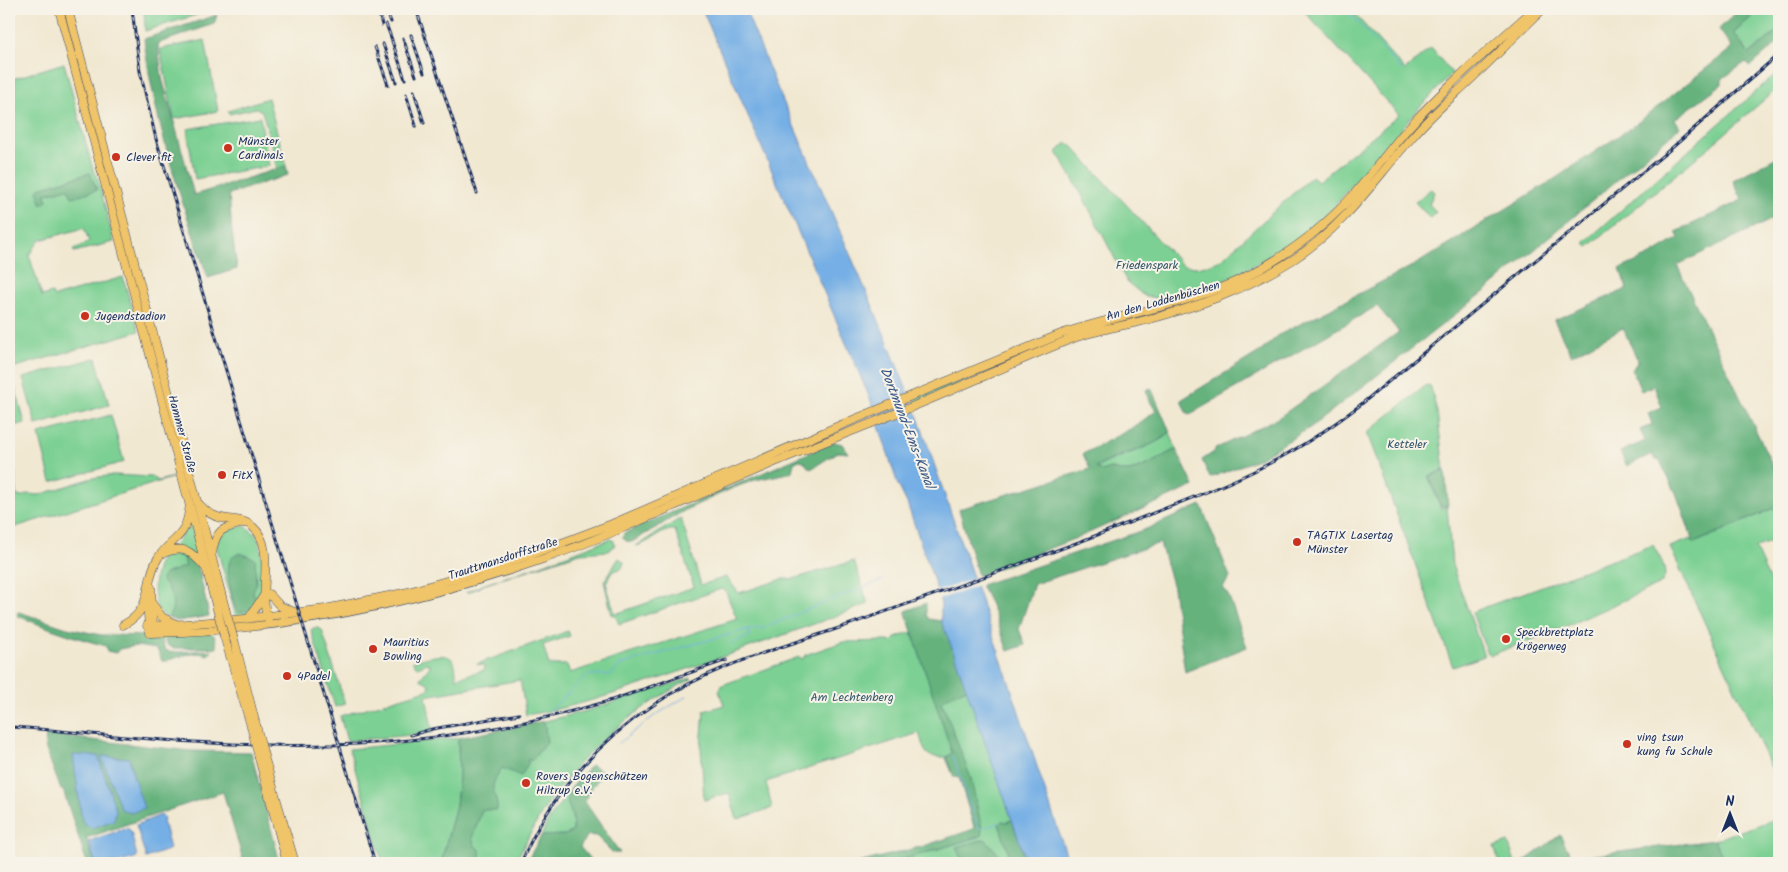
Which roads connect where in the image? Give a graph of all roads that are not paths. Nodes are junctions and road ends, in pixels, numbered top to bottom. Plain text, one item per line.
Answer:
1 (59, 9) edge
2 (68, 9) edge
3 (1534, 9) edge
4 (1543, 9) edge
5 (841, 425) joint
6 (845, 434) joint
7 (194, 504) junction
8 (247, 523) junction
9 (162, 554) junction
10 (211, 556) junction
11 (206, 568) junction
12 (151, 582) junction
13 (147, 594) junction
14 (267, 594) junction
15 (153, 605) junction
16 (295, 613) junction
17 (270, 616) junction
18 (249, 618) junction
19 (271, 624) junction
20 (123, 625) dead end
21 (177, 625) junction
22 (150, 628) junction
23 (253, 725) junction
24 (262, 757) junction
25 (287, 863) edge
26 (295, 863) edge

1 - 7 main road, Hammer Straße
2 - 7 main road, Hammer Straße
3 - 5 main road, An den Loddenbüschen
4 - 6 main road, An den Loddenbüschen
5 - 16 main road, Trauttmansdorffstraße
6 - 19 main road, Trauttmansdorffstraße
7 - 8 main road
7 - 9 main road
7 - 10 main road, Hammer Straße
7 - 11 main road, Hammer Straße
8 - 10 main road
8 - 14 main road
9 - 11 main road
9 - 12 main road
10 - 23 main road, Hammer Straße, bridge
11 - 23 main road, Hammer Straße, bridge
12 - 13 main road
12 - 15 main road
13 - 20 main road
13 - 22 main road
14 - 16 main road
14 - 17 main road
14 - 18 main road
15 - 21 main road
15 - 22 main road
16 - 17 main road, Trauttmansdorffstraße
17 - 18 main road, Trauttmansdorffstraße
17 - 19 main road
18 - 21 main road, Trauttmansdorffstraße
19 - 22 main road, Trauttmansdorffstraße
21 - 22 main road, Trauttmansdorffstraße
23 - 24 main road, Hammer Straße, bridge
24 - 25 main road, Hammer Straße
24 - 26 main road, Hammer Straße

